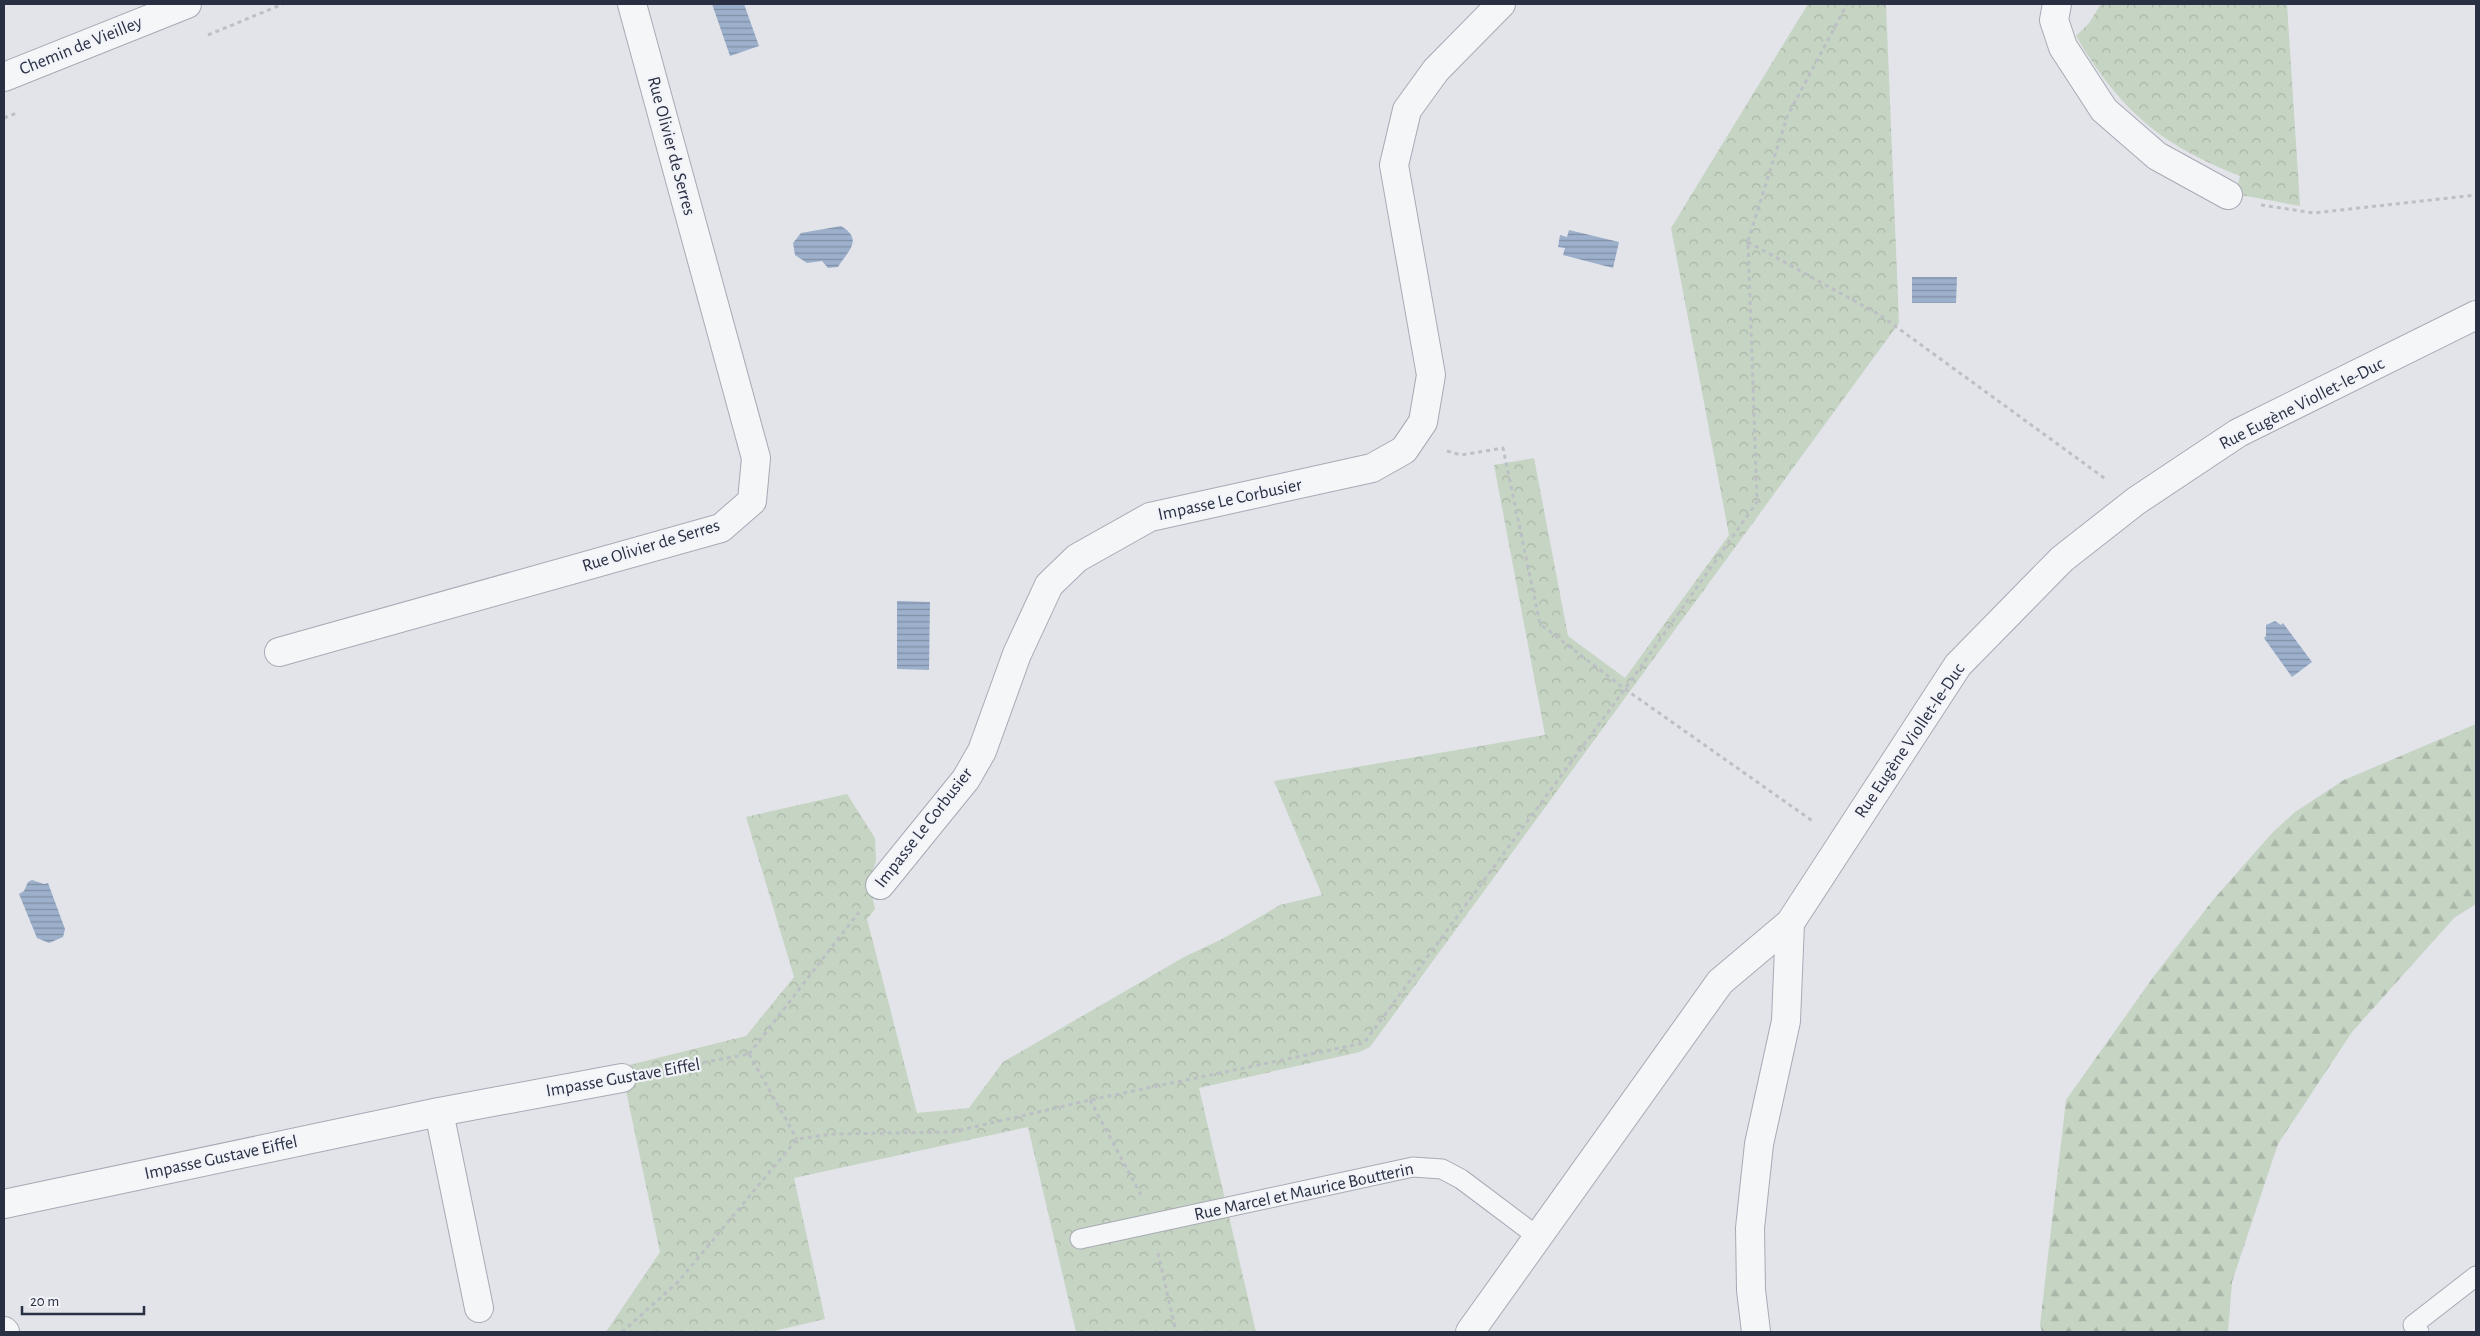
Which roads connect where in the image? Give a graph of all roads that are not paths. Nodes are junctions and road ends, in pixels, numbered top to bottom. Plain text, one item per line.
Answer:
1 (187, 4) edge
2 (632, 4) edge
3 (1501, 4) edge
4 (2057, 4) edge
5 (4, 77) edge
6 (2228, 195) road end
7 (2476, 315) edge
8 (279, 652) dead end
9 (880, 885) road end
10 (1790, 923) junction
11 (622, 1078) road end
12 (439, 1112) junction
13 (4, 1204) edge
14 (1538, 1237) junction
15 (1080, 1239) dead end
16 (2476, 1276) edge
17 (479, 1308) dead end
18 (1470, 1332) edge
19 (1756, 1332) edge
20 (2419, 1332) edge

1 - 5 street, Chemin de Vieilley
2 - 8 street, Rue Olivier de Serres
3 - 9 street, Impasse Le Corbusier
4 - 6 street
7 - 10 street, Rue Eugène Viollet-le-Duc
10 - 14 street
10 - 19 street
11 - 12 street, Impasse Gustave Eiffel
12 - 13 street, Impasse Gustave Eiffel
12 - 17 street
14 - 15 lane, Rue Marcel et Maurice Boutterin
14 - 18 street
16 - 20 lane

